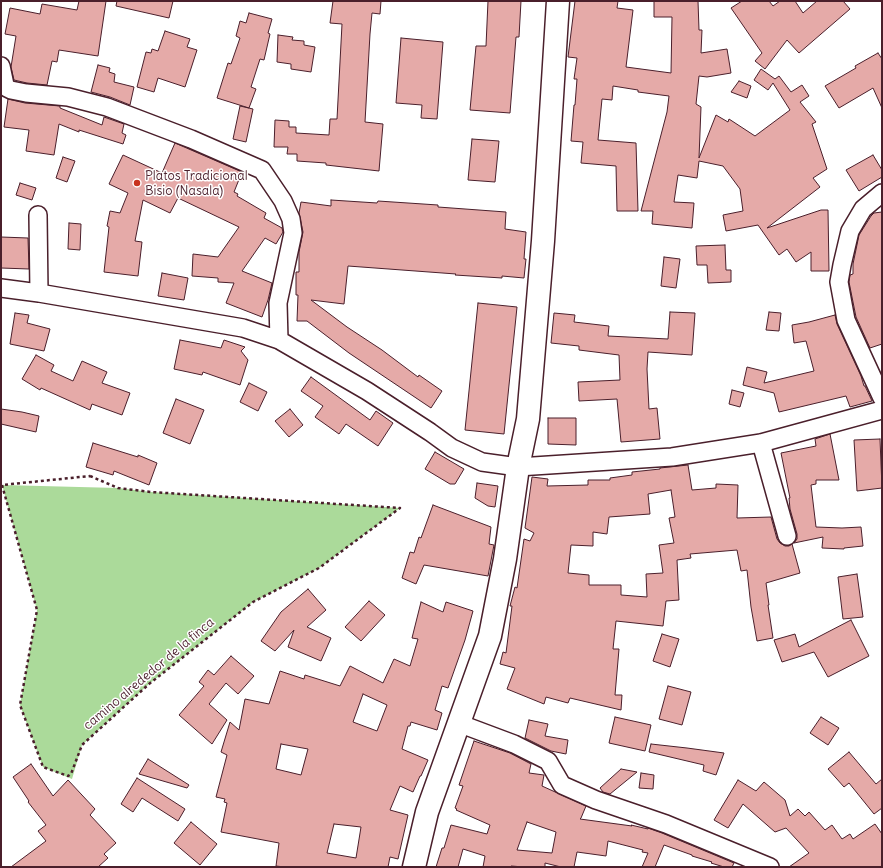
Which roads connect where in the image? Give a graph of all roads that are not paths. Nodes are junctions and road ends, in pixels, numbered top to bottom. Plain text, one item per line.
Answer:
1 (558, 1) edge
2 (1, 66) edge
3 (3, 85) edge
4 (882, 193) edge
5 (38, 215) dead end
6 (1, 288) edge
7 (39, 293) junction
8 (279, 340) junction
9 (882, 398) edge
10 (882, 410) edge
11 (761, 444) junction
12 (518, 467) junction
13 (787, 536) dead end
14 (458, 723) junction
15 (414, 867) edge
16 (770, 867) edge

1 - 12 street
2 - 3 street
3 - 8 street
4 - 9 street
5 - 7 street
6 - 7 street
7 - 8 street
8 - 12 street
10 - 11 street
11 - 12 street
11 - 13 street
12 - 14 street
14 - 15 street
14 - 16 street

